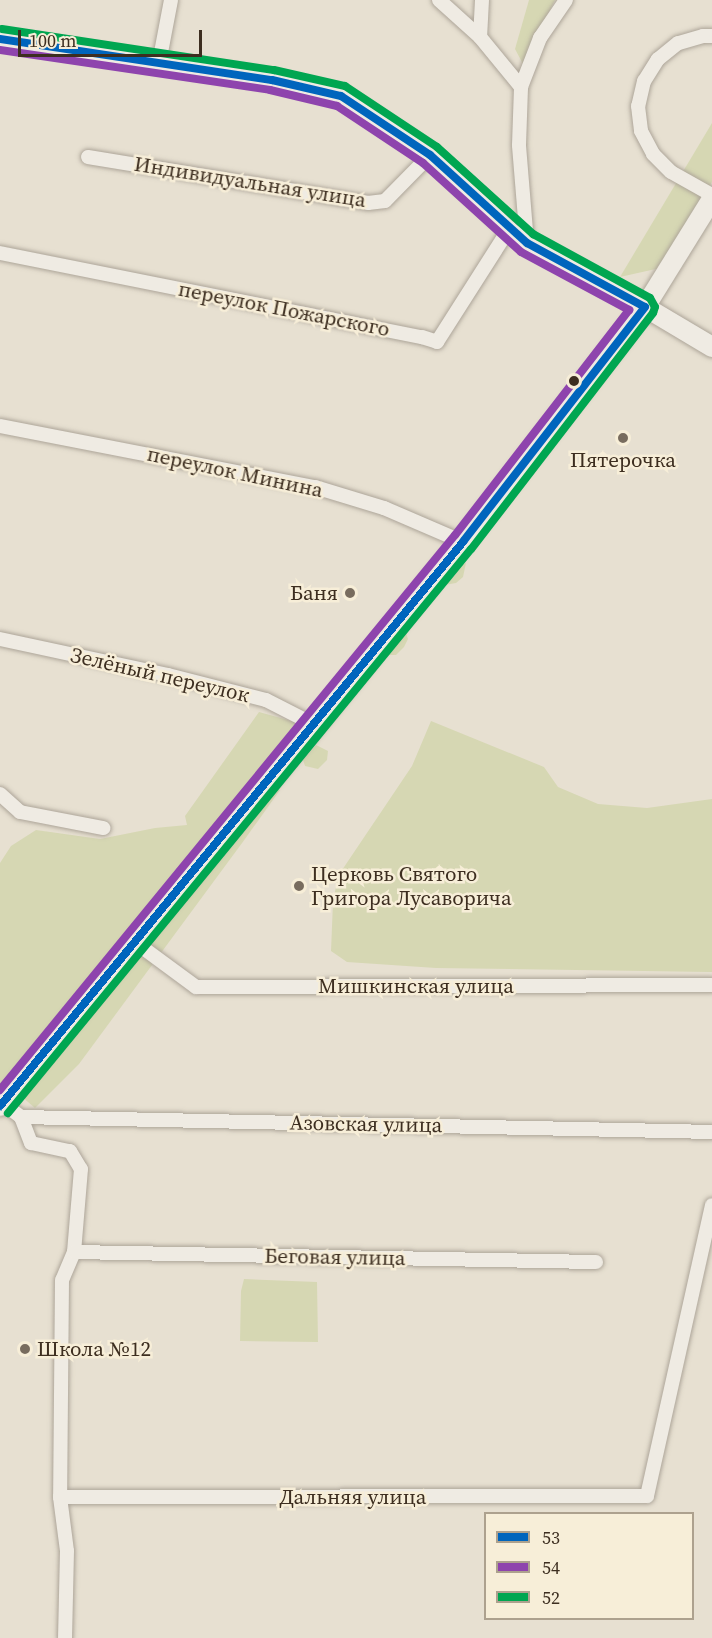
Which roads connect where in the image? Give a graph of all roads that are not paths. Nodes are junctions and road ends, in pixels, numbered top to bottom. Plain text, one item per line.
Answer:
1 (171, 0) edge
2 (439, 0) edge
3 (482, 0) edge
4 (566, 0) edge
5 (712, 36) edge
6 (480, 37) junction
7 (0, 39) edge
8 (159, 63) junction
9 (521, 87) junction
10 (430, 155) junction
11 (88, 157) dead end
12 (712, 197) edge
13 (509, 229) junction
14 (527, 243) junction
15 (0, 253) edge
16 (645, 307) junction
17 (712, 347) edge
18 (0, 426) edge
19 (463, 542) junction
20 (0, 639) edge
21 (315, 725) junction
22 (0, 794) edge
23 (103, 828) dead end
24 (135, 942) junction
25 (712, 985) edge
26 (1, 1104) edge
27 (21, 1117) junction
28 (712, 1132) edge
29 (712, 1205) edge
30 (74, 1252) junction
31 (596, 1262) dead end
32 (60, 1497) junction
33 (65, 1638) edge

1 - 8 street
2 - 6 street
3 - 6 street
4 - 9 street
5 - 12 street
6 - 9 street
7 - 8 street
8 - 10 street
9 - 14 street
10 - 11 street, Индивидуальная улица
10 - 13 street
12 - 16 main road
13 - 14 street
13 - 15 street, переулок Пожарского
14 - 16 street
16 - 17 main road
16 - 19 main road
18 - 19 street, переулок Минина
19 - 21 main road
20 - 21 street, Зелёный переулок
21 - 24 main road
22 - 23 street
24 - 25 street, Мишкинская улица
24 - 26 main road
26 - 27 street
27 - 28 street, Азовская улица
27 - 30 street
29 - 32 street, Дальняя улица
30 - 31 street, Беговая улица
30 - 32 street
32 - 33 street

